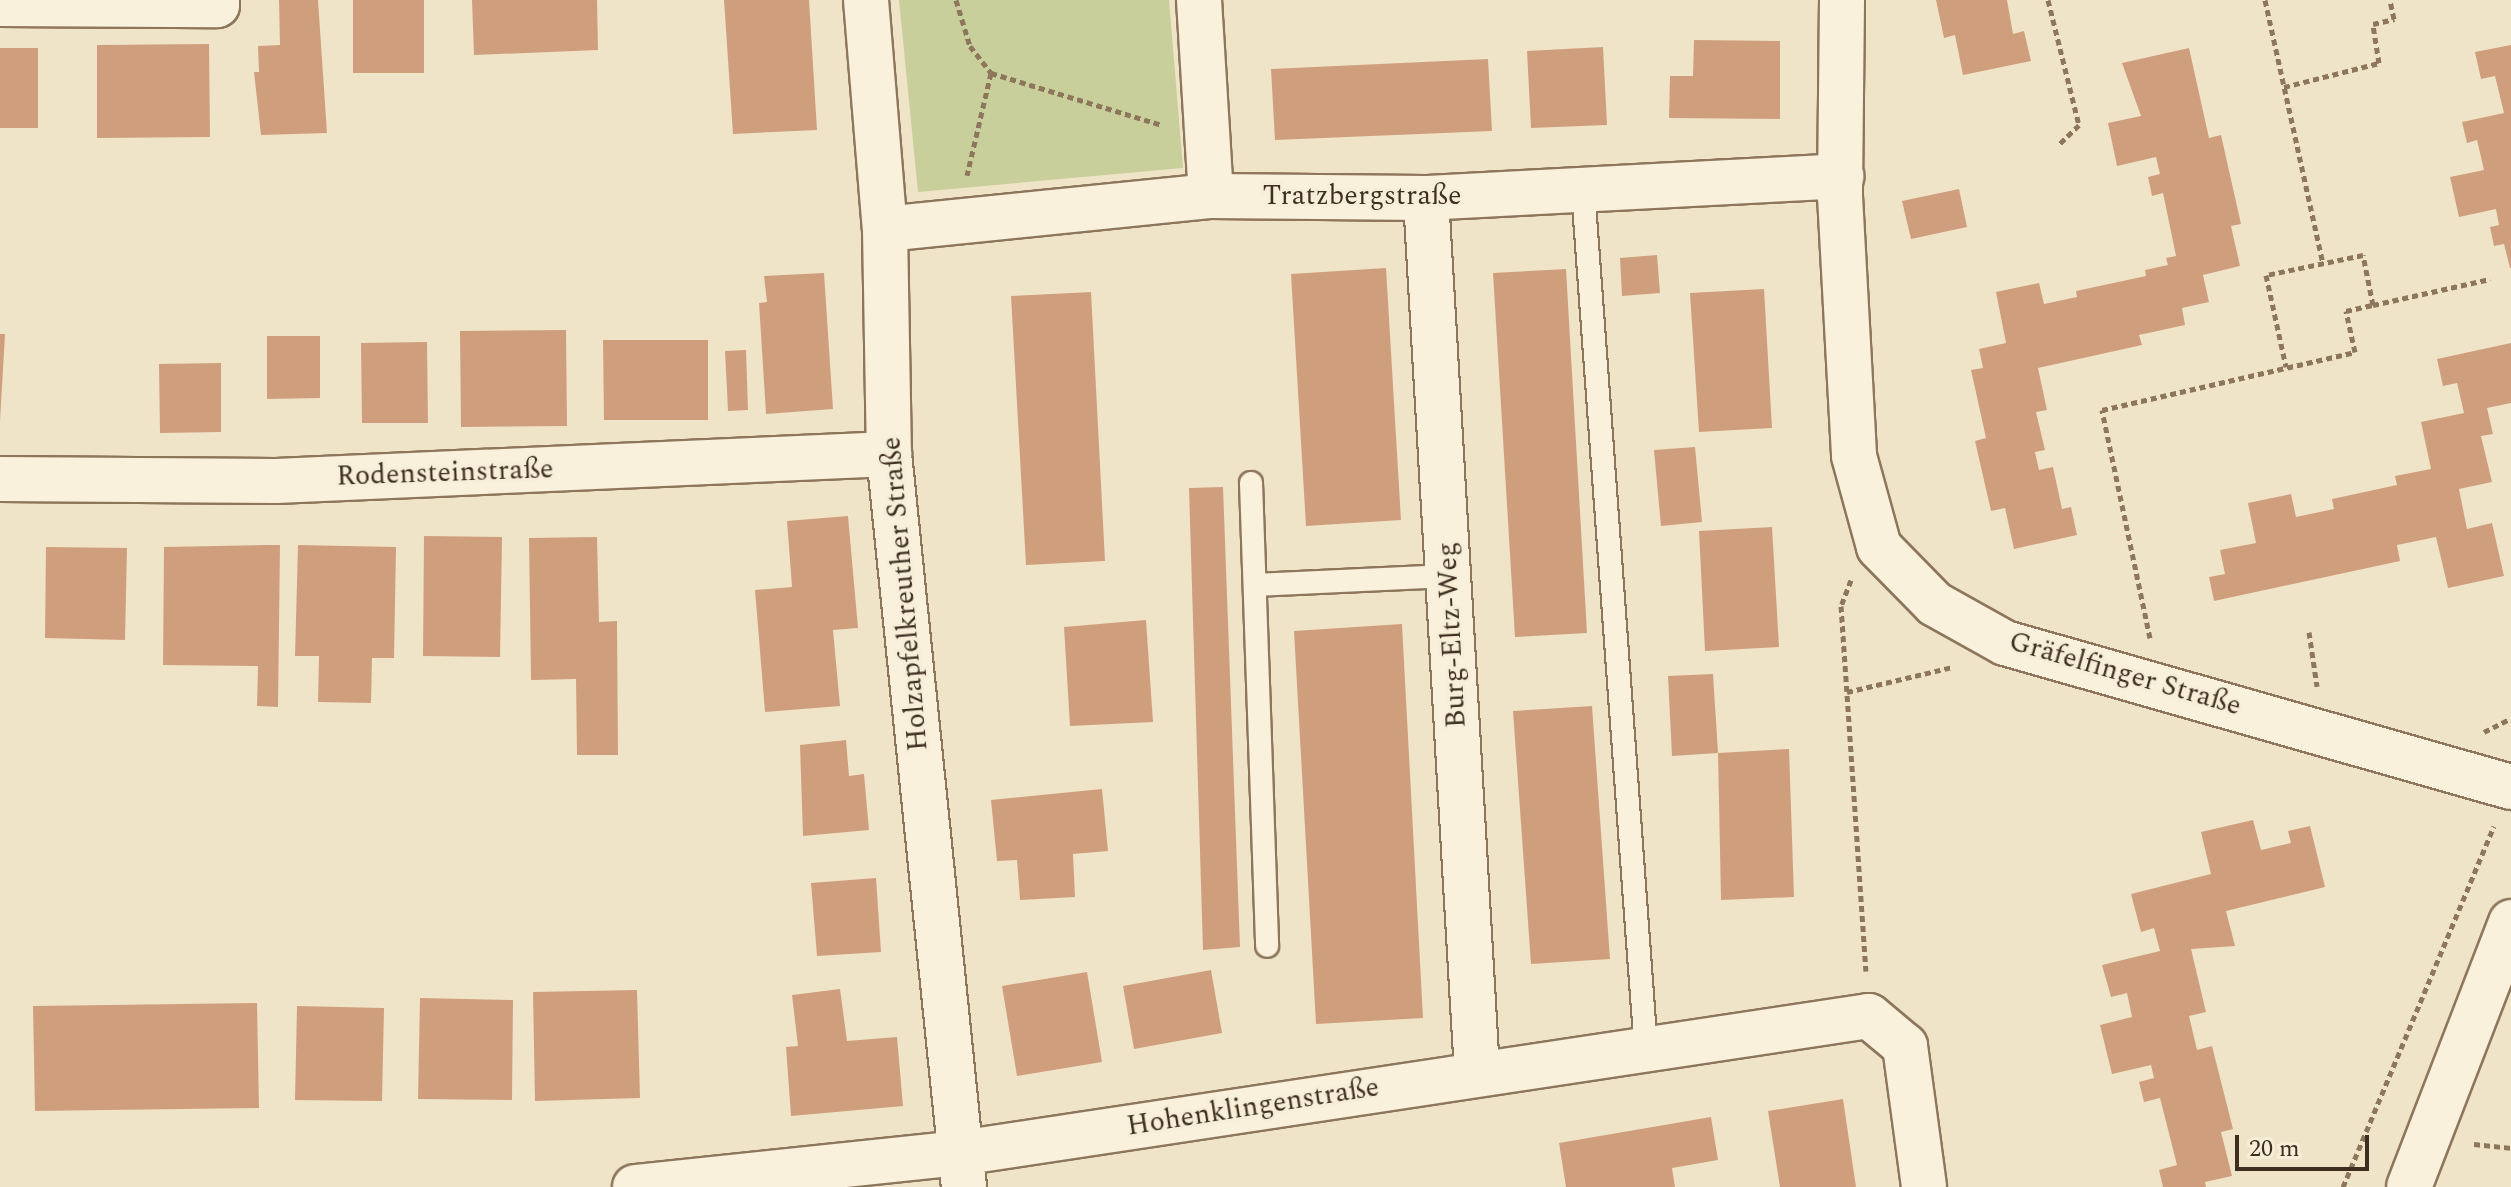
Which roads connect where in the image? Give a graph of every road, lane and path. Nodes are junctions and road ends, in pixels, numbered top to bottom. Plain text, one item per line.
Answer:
1 (217, 0) edge
2 (866, 0) edge
3 (956, 0) edge
4 (1199, 0) edge
5 (1842, 0) edge
6 (2048, 0) edge
7 (2265, 0) edge
8 (2390, 0) edge
9 (60, 2) edge
10 (0, 4) edge
11 (991, 73) junction
12 (2284, 87) junction
13 (1207, 138) junction
14 (2059, 144) dead end
15 (1841, 176) junction
16 (1583, 190) junction
17 (1211, 196) junction
18 (1426, 198) junction
19 (955, 223) junction
20 (885, 229) junction
21 (2323, 263) junction
22 (2490, 279) dead end
23 (2373, 305) junction
24 (2286, 367) junction
25 (889, 454) junction
26 (0, 479) edge
27 (1251, 483) dead end
28 (1857, 565) dead end
29 (1448, 576) junction
30 (1255, 585) junction
31 (2309, 632) dead end
32 (2136, 635) dead end
33 (2150, 639) junction
34 (2166, 644) dead end
35 (1961, 665) dead end
36 (2303, 686) dead end
37 (1847, 692) junction
38 (2511, 718) edge
39 (2471, 728) dead end
40 (2510, 787) edge
41 (2511, 922) edge
42 (1267, 946) dead end
43 (1869, 1016) junction
44 (1646, 1049) junction
45 (1477, 1071) junction
46 (2361, 1144) junction
47 (2373, 1147) dead end
48 (962, 1170) edge
49 (635, 1187) edge
50 (1924, 1187) edge
51 (2343, 1187) edge
52 (2409, 1187) edge

1 - 9 street
2 - 20 street, Holzapfelkreuther Straße
3 - 11 path
4 - 13 street
5 - 15 street, Gräfelfinger Straße
6 - 14 path
7 - 12 path
8 - 12 path
9 - 10 street
11 - 13 path
11 - 19 path
12 - 21 path
13 - 17 street
15 - 16 street, Tratzbergstraße
15 - 40 street, Gräfelfinger Straße
16 - 18 street, Tratzbergstraße
16 - 44 lane
17 - 18 street, Tratzbergstraße
17 - 19 street, Tratzbergstraße
18 - 29 street, Burg-Eltz-Weg
19 - 20 street, Tratzbergstraße
20 - 25 street, Holzapfelkreuther Straße
21 - 23 path
21 - 24 path
22 - 23 path
23 - 24 path
24 - 33 path
25 - 26 street, Rodensteinstraße
25 - 48 street, Holzapfelkreuther Straße
27 - 30 lane
28 - 37 path
29 - 30 lane
29 - 45 street, Burg-Eltz-Weg
30 - 42 lane
31 - 36 path
32 - 33 path
33 - 34 path
35 - 37 path
37 - 43 path
38 - 39 path
40 - 46 path
41 - 52 street
43 - 44 street, Hohenklingenstraße
43 - 50 street
44 - 45 street, Hohenklingenstraße
45 - 48 street, Hohenklingenstraße
46 - 47 path
46 - 51 path
48 - 49 street, Hohenklingenstraße

